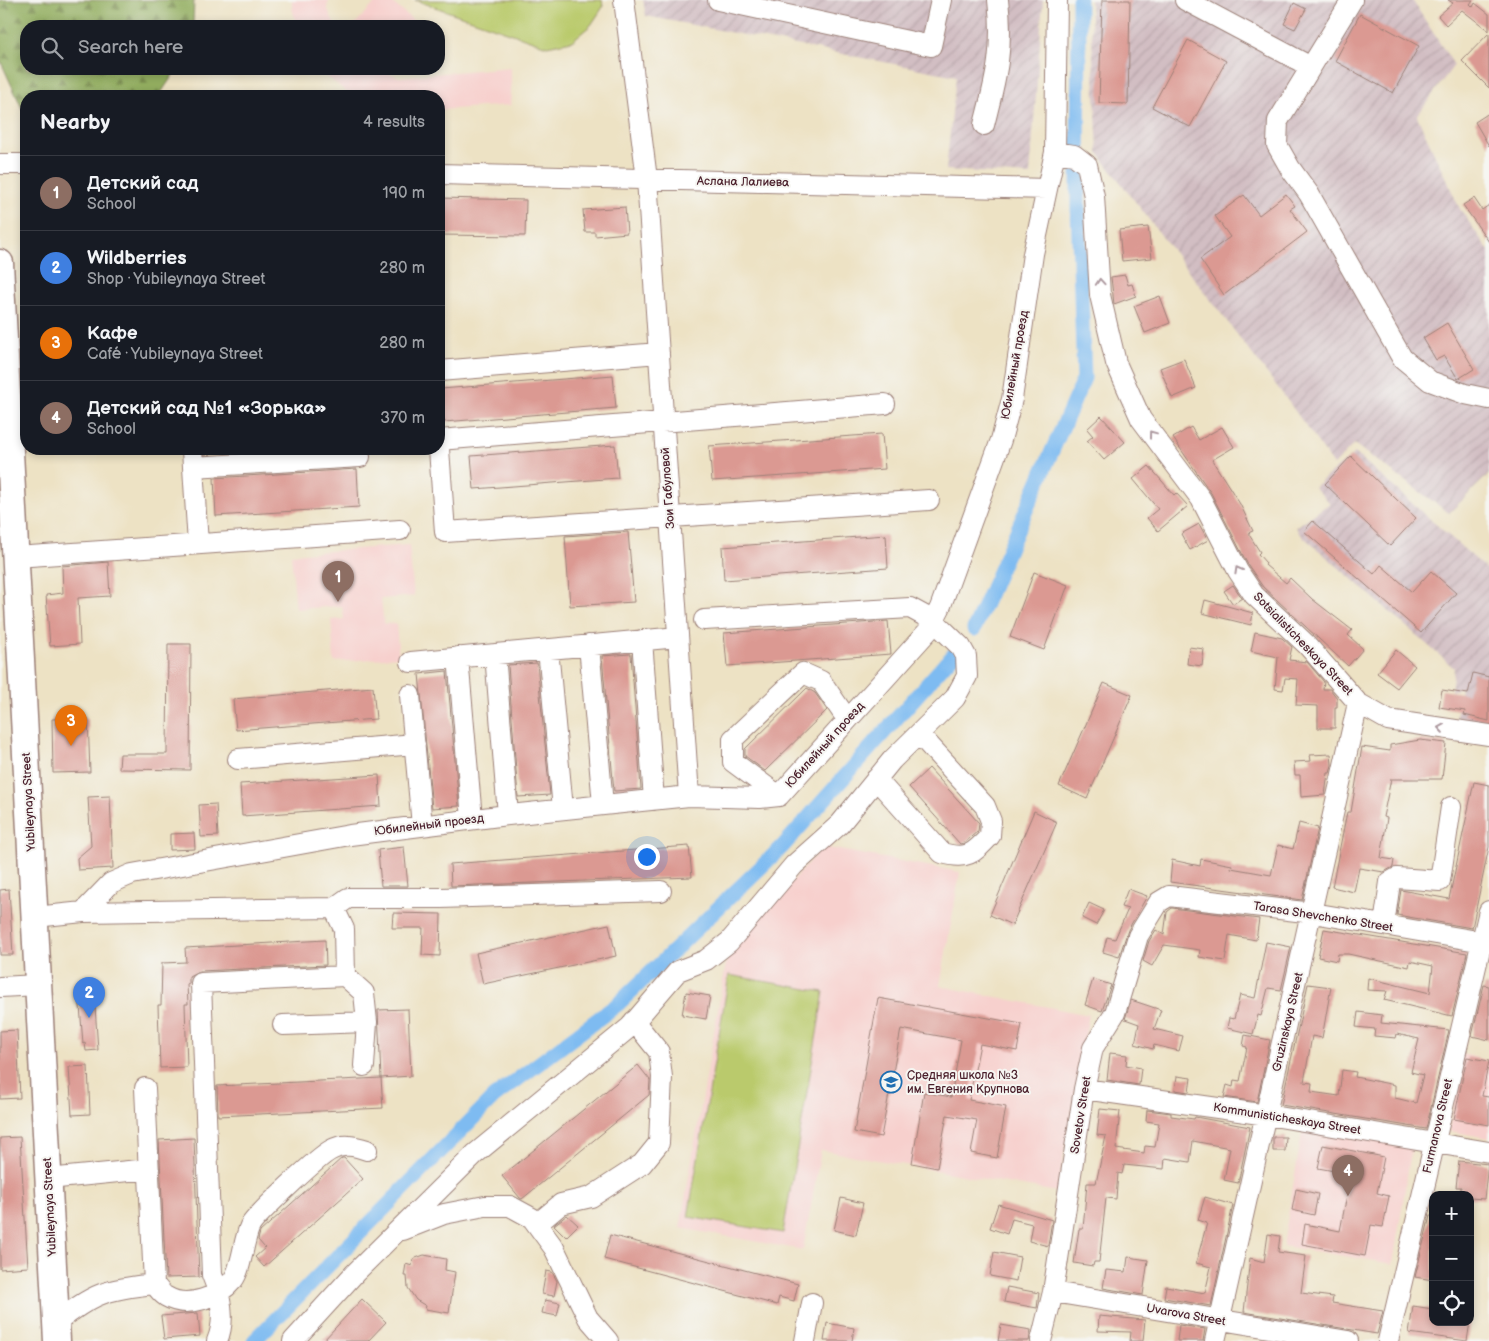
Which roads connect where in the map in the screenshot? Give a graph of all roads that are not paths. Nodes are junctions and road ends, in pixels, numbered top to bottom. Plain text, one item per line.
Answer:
1 (624, 0) edge
2 (718, 0) edge
3 (998, 0) edge
4 (1057, 0) edge
5 (1185, 0) edge
6 (1352, 0) edge
7 (936, 1) edge
8 (1311, 67) junction
9 (984, 125) dead end
10 (1054, 152) junction
11 (0, 164) edge
12 (20, 164) edge
13 (445, 174) edge
14 (647, 179) junction
15 (1046, 190) junction
16 (0, 263) edge
17 (658, 354) junction
18 (445, 371) edge
19 (1489, 399) edge
20 (885, 404) dead end
21 (664, 423) junction
22 (445, 440) edge
23 (440, 455) edge
24 (360, 457) dead end
25 (193, 458) edge
26 (930, 500) dead end
27 (670, 518) junction
28 (400, 530) dead end
29 (8, 532) edge
30 (198, 544) junction
31 (16, 557) junction
32 (704, 620) dead end
33 (934, 621) junction
34 (678, 637) junction
35 (642, 640) junction
36 (589, 645) junction
37 (548, 649) junction
38 (495, 654) junction
39 (458, 657) junction
40 (411, 662) dead end
41 (410, 695) dead end
42 (1358, 703) junction
43 (847, 720) junction
44 (918, 734) junction
45 (1489, 735) edge
46 (415, 744) junction
47 (238, 759) dead end
48 (876, 779) junction
49 (688, 796) junction
50 (779, 796) junction
51 (654, 800) junction
52 (603, 805) junction
53 (1451, 807) dead end
54 (563, 809) junction
55 (508, 815) junction
56 (472, 819) junction
57 (422, 826) junction
58 (661, 891) dead end
59 (1159, 902) joint
60 (334, 908) junction
61 (1489, 911) edge
62 (83, 912) junction
63 (1313, 913) junction
64 (35, 917) junction
65 (1384, 925) junction
66 (1485, 943) edge
67 (345, 976) junction
68 (38, 985) junction
69 (0, 987) edge
70 (634, 1021) junction
71 (367, 1022) junction
72 (283, 1025) dead end
73 (364, 1066) dead end
74 (145, 1088) dead end
75 (1084, 1089) junction
76 (1267, 1115) junction
77 (1434, 1144) junction
78 (368, 1150) dead end
79 (1489, 1152) edge
80 (149, 1169) junction
81 (48, 1178) junction
82 (536, 1224) junction
83 (394, 1234) junction
84 (154, 1284) junction
85 (219, 1291) junction
86 (1053, 1292) junction
87 (812, 1303) dead end
88 (1220, 1321) junction
89 (56, 1332) edge
90 (217, 1341) edge
91 (293, 1341) edge
92 (608, 1341) edge
93 (806, 1341) edge
94 (1041, 1341) edge
95 (1215, 1341) edge
96 (1348, 1341) edge
97 (1388, 1341) edge

1 - 14 street, Зои Габуловой
2 - 7 street
3 - 9 street
4 - 10 street, Юбилейный проезд
5 - 8 street
6 - 8 street
8 - 19 street
10 - 15 street, Юбилейный проезд
42 -> 10 street, Sotsialisticheskaya Street
11 - 12 street
13 - 14 street, Аслана Лалиева
14 - 15 street, Аслана Лалиева
14 - 17 street, Зои Габуловой
15 - 33 street, Юбилейный проезд
16 - 29 main road, Yubileynaya Street
17 - 18 street
17 - 21 street, Зои Габуловой
20 - 21 street
21 - 22 street
21 - 27 street, Зои Габуловой
23 - 27 street
24 - 25 street
25 - 30 street
26 - 27 street
27 - 34 street, Зои Габуловой
28 - 30 street
29 - 31 main road, Yubileynaya Street
30 - 31 street
31 - 64 main road, Yubileynaya Street
32 - 33 street
33 - 43 street, Юбилейный проезд
33 - 44 street
34 - 35 street
34 - 49 street, Зои Габуловой
35 - 36 street
35 - 51 street
36 - 37 street
36 - 52 street
37 - 38 street
37 - 54 street
38 - 39 street
38 - 55 street
39 - 40 street
39 - 56 street
41 - 46 street
45 -> 42 street, Sotsialisticheskaya Street
42 - 63 street, Gruzinskaya Street
43 - 50 street, Юбилейный проезд
43 - 50 street
44 - 48 street
44 - 48 street
46 - 47 street
46 - 57 street
48 - 70 street
49 - 50 street, Юбилейный проезд
49 - 51 street, Юбилейный проезд
51 - 52 street, Юбилейный проезд
52 - 54 street, Юбилейный проезд
53 - 65 street
54 - 55 street, Юбилейный проезд
55 - 56 street, Юбилейный проезд
56 - 57 street, Юбилейный проезд
57 - 62 street, Юбилейный проезд
58 - 60 street
59 - 63 street, Tarasa Shevchenko Street
59 - 75 street, Sovetov Street
60 - 62 street
60 - 67 street
61 - 66 street, Furmanova Street
62 - 64 street
63 - 65 street, Tarasa Shevchenko Street
63 - 76 street, Gruzinskaya Street
64 - 68 main road, Yubileynaya Street
65 - 66 street, Tarasa Shevchenko Street
66 - 77 street, Furmanova Street
67 - 71 street
67 - 85 street
68 - 69 street
68 - 81 main road, Yubileynaya Street
70 - 82 street
70 - 83 street
71 - 72 street
71 - 73 street
74 - 80 street
75 - 76 street, Kommunisticheskaya Street
75 - 86 street, Sovetov Street
76 - 77 street, Kommunisticheskaya Street
76 - 88 street, Gruzinskaya Street
77 - 79 street, Kommunisticheskaya Street
77 - 97 street, Furmanova Street
78 - 85 street
80 - 81 street
80 - 84 street
81 - 89 main road, Yubileynaya Street
82 - 83 street
82 - 92 street
83 - 91 street
84 - 85 street
84 - 89 street
85 - 90 street
86 - 88 street, Uvarova Street
86 - 94 street, Sovetov Street
87 - 93 street
88 - 95 street, Gruzinskaya Street
88 - 96 street, Uvarova Street

